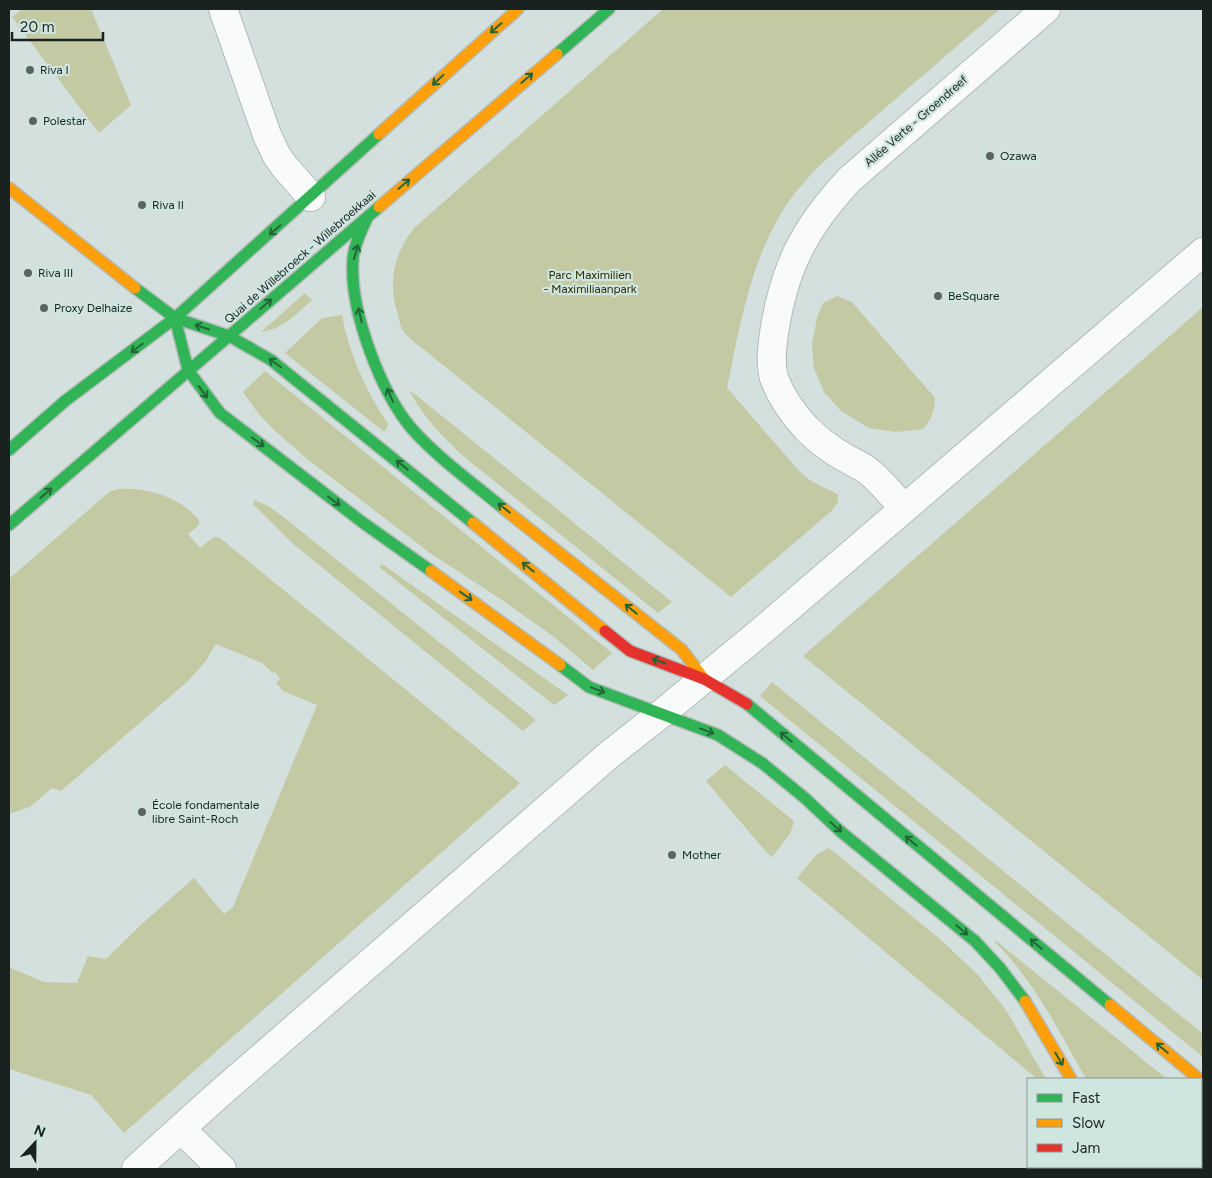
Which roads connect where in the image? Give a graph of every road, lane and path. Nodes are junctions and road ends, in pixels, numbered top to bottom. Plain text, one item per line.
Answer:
1 (223, 9) edge
2 (518, 9) edge
3 (609, 9) edge
4 (1046, 9) edge
5 (9, 188) edge
6 (311, 197) junction
7 (368, 216) junction
8 (1203, 252) edge
9 (175, 318) junction
10 (229, 336) junction
11 (188, 370) junction
12 (9, 450) edge
13 (904, 508) junction
14 (9, 525) edge
15 (704, 678) junction
16 (661, 714) junction
17 (1069, 1078) edge
18 (1197, 1078) edge
19 (181, 1129) junction
20 (136, 1169) edge
21 (222, 1169) edge

1 - 6 street
2 -> 6 street
7 -> 3 street, Quai de Willebroeck - Willebroekkaai
4 - 13 street, Allée Verte - Groendreef
5 - 9 street
6 -> 9 street
10 -> 7 street, Quai de Willebroeck - Willebroekkaai
15 -> 7 street
8 - 13 street
10 -> 9 street
9 - 11 street
9 -> 12 street
10 - 11 street, Quai de Willebroeck - Willebroekkaai
15 -> 10 street
14 -> 11 street, Quai de Willebroeck - Willebroekkaai
11 -> 16 street
13 - 15 street
15 - 16 street
18 -> 15 street
16 -> 17 street
16 - 19 street
19 - 20 street
19 - 21 street

